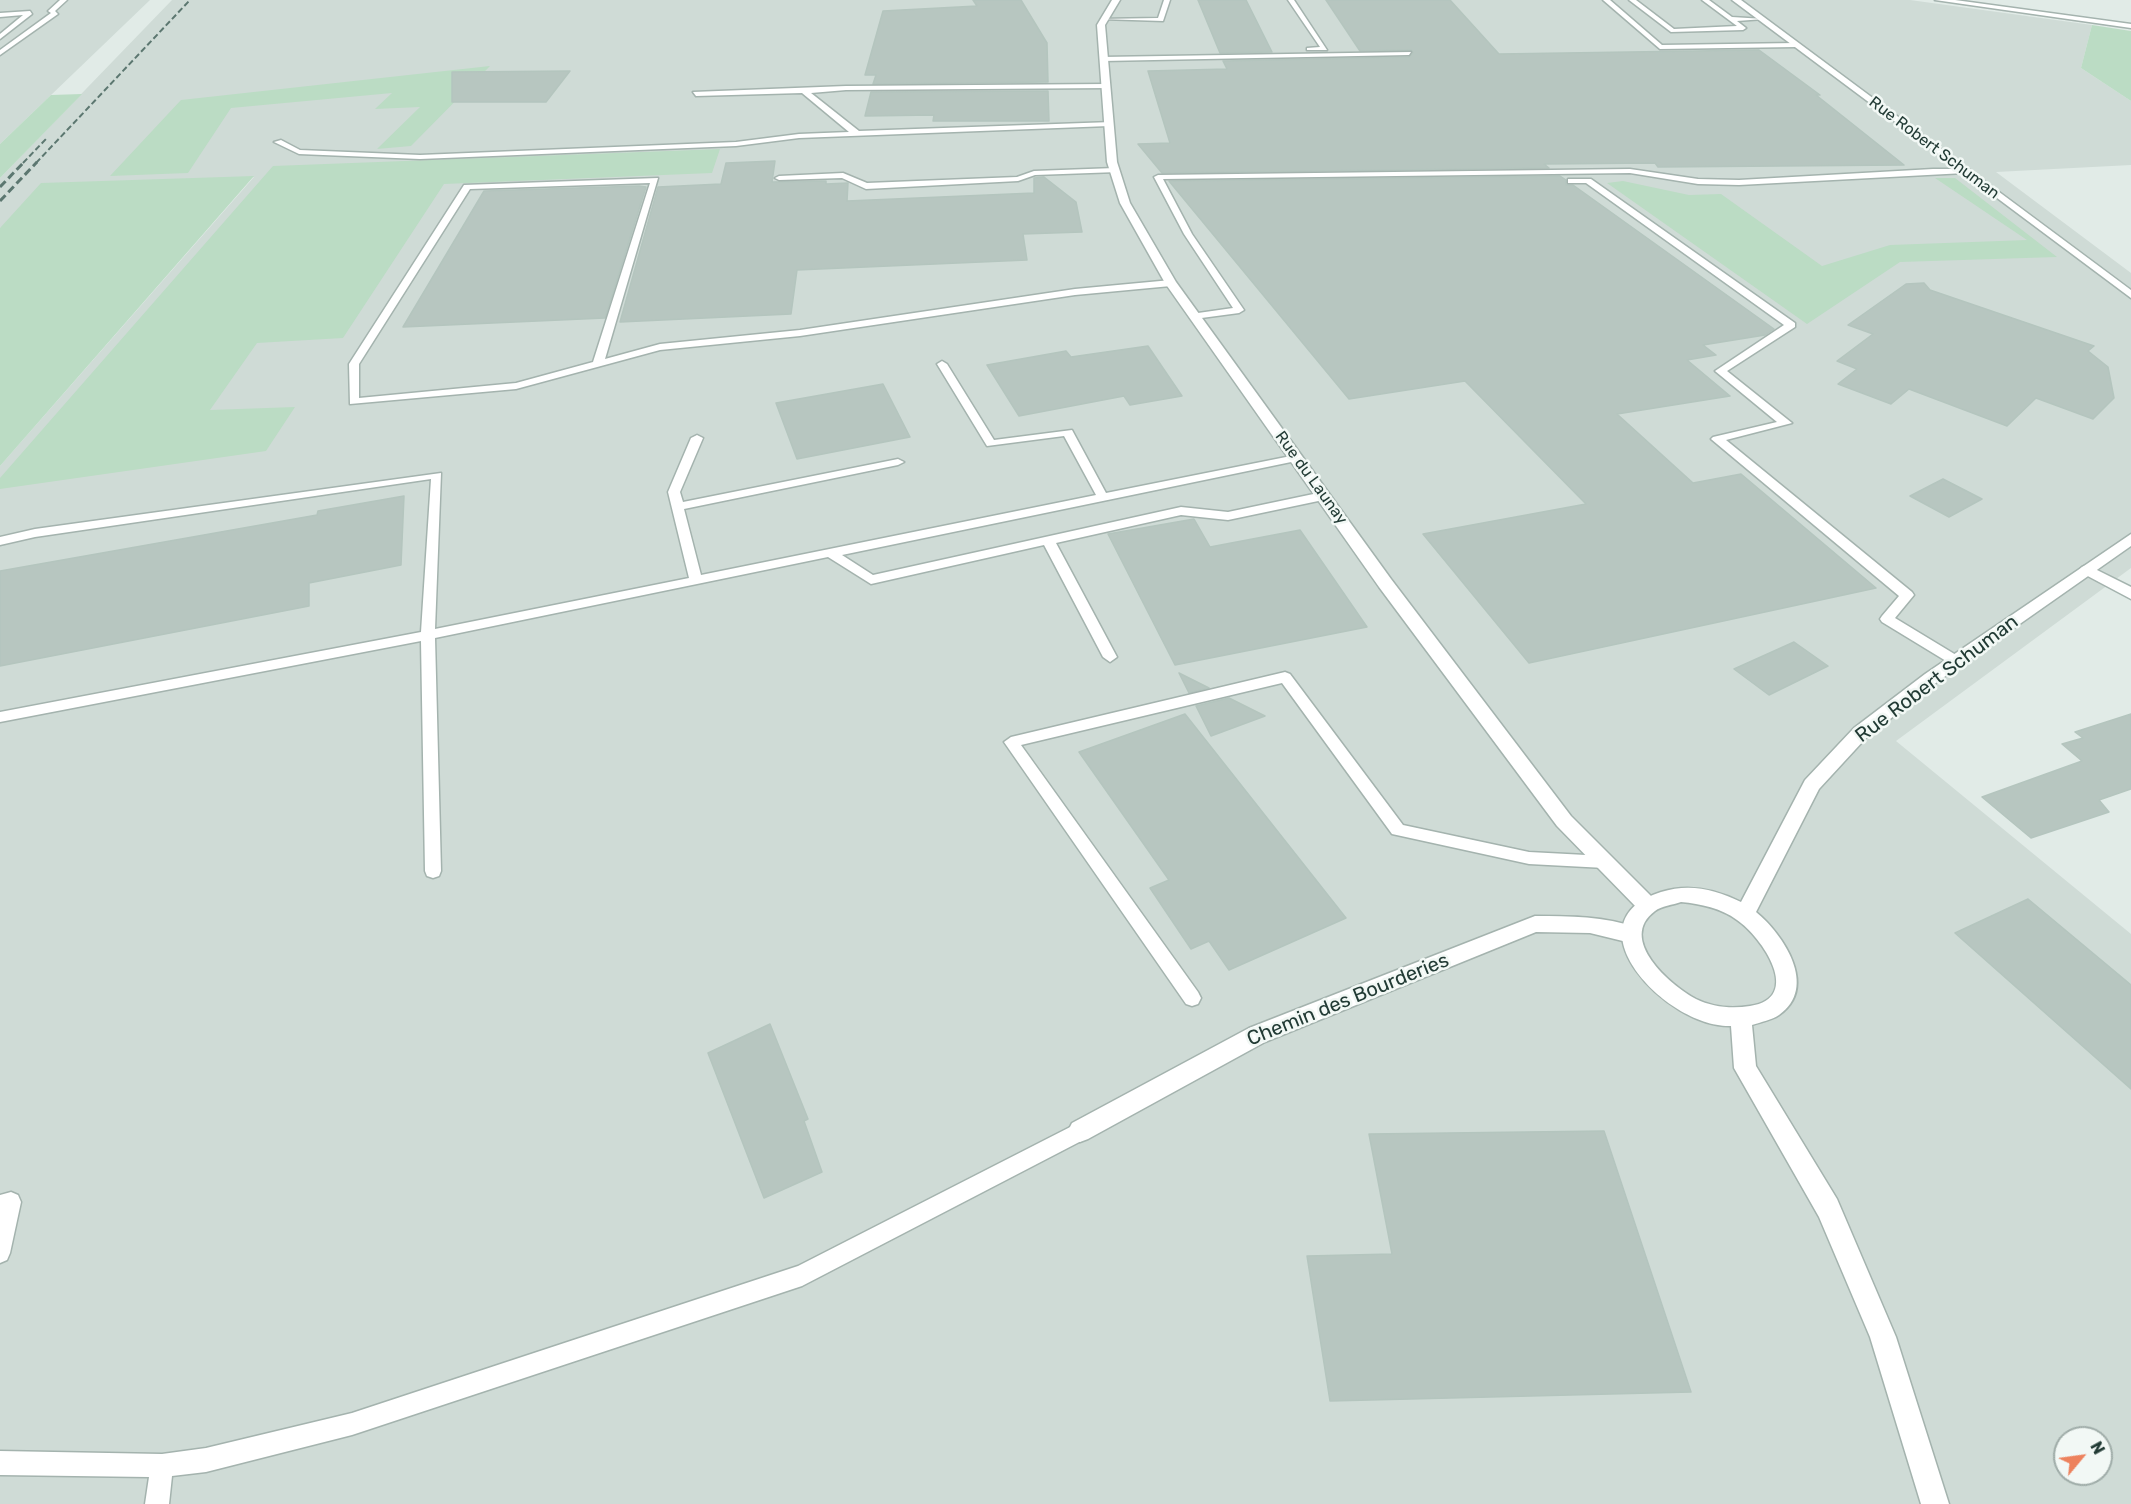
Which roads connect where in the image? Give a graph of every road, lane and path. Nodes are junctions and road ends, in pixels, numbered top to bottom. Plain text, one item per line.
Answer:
1 (64, 0) edge
2 (1116, 0) edge
3 (1167, 0) edge
4 (1291, 0) edge
5 (1606, 0) edge
6 (1632, 0) edge
7 (1705, 0) edge
8 (1737, 0) edge
9 (1939, 0) edge
10 (0, 15) edge
11 (1104, 19) junction
12 (1731, 19) junction
13 (1761, 19) junction
14 (2131, 26) edge
15 (0, 37) edge
16 (1796, 45) junction
17 (0, 53) edge
18 (1408, 53) dead end
19 (1103, 56) junction
20 (1106, 86) junction
21 (804, 91) junction
22 (696, 94) dead end
23 (1109, 124) junction
24 (857, 134) junction
25 (278, 142) dead end
26 (1114, 170) junction
27 (1965, 171) junction
28 (1487, 174) junction
29 (779, 178) dead end
30 (1171, 282) junction
31 (2131, 295) edge
32 (1194, 316) junction
33 (598, 364) junction
34 (942, 364) dead end
35 (697, 438) dead end
36 (1296, 458) junction
37 (898, 462) dead end
38 (1102, 496) junction
39 (1323, 496) junction
40 (678, 507) junction
41 (2131, 539) edge
42 (1048, 540) junction
43 (0, 541) edge
44 (829, 552) junction
45 (2087, 570) junction
46 (696, 580) junction
47 (2131, 594) edge
48 (428, 635) junction
49 (1110, 657) dead end
50 (1956, 661) junction
51 (0, 717) edge
52 (1605, 862) junction
53 (433, 871) dead end
54 (1646, 904) junction
55 (1744, 914) junction
56 (1631, 934) junction
57 (1192, 998) dead end
58 (1741, 1018) junction
59 (1080, 1131) joint
60 (0, 1205) edge
61 (0, 1252) edge
62 (0, 1463) edge
63 (162, 1466) junction
64 (157, 1504) edge
65 (1935, 1504) edge

1 - 17 lane
2 - 11 street, Rue du Launay
3 - 11 lane
4 - 19 lane
5 - 16 lane
6 - 12 lane
7 - 12 lane
8 - 13 street, Rue Robert Schuman
9 - 14 street
10 - 15 lane
11 - 19 street, Rue du Launay
12 - 13 lane
13 - 16 street, Rue Robert Schuman
16 - 27 street, Rue Robert Schuman
18 - 19 lane
19 - 20 street, Rue du Launay
20 - 21 lane
20 - 23 street, Rue du Launay
21 - 22 lane
21 - 24 lane
23 - 24 lane
23 - 26 street, Rue du Launay
24 - 25 lane
26 - 29 lane
26 - 30 street, Rue du Launay
27 - 28 lane
27 - 31 street, Rue Robert Schuman
28 - 32 lane
28 - 50 lane
30 - 32 street, Rue du Launay
30 - 33 lane
32 - 36 street, Rue du Launay
33 - 33 lane
34 - 38 lane
35 - 40 lane
36 - 38 lane
36 - 39 street, Rue du Launay
37 - 40 lane
38 - 44 lane
39 - 42 lane
39 - 52 street, Rue du Launay
40 - 46 lane
41 - 45 street, Rue Robert Schuman
42 - 44 lane
42 - 49 lane
43 - 48 lane
44 - 46 lane
45 - 47 street
45 - 50 street, Rue Robert Schuman
46 - 48 lane
48 - 51 lane
48 - 53 lane
50 - 55 street, Rue Robert Schuman
52 - 54 street, Rue du Launay
52 - 57 lane
54 - 55 street
54 - 56 street
55 - 58 street
56 - 58 street
56 - 59 street, Chemin des Bourderies
58 - 65 street
59 - 63 lane
60 - 61 lane
62 - 63 lane
63 - 64 lane

